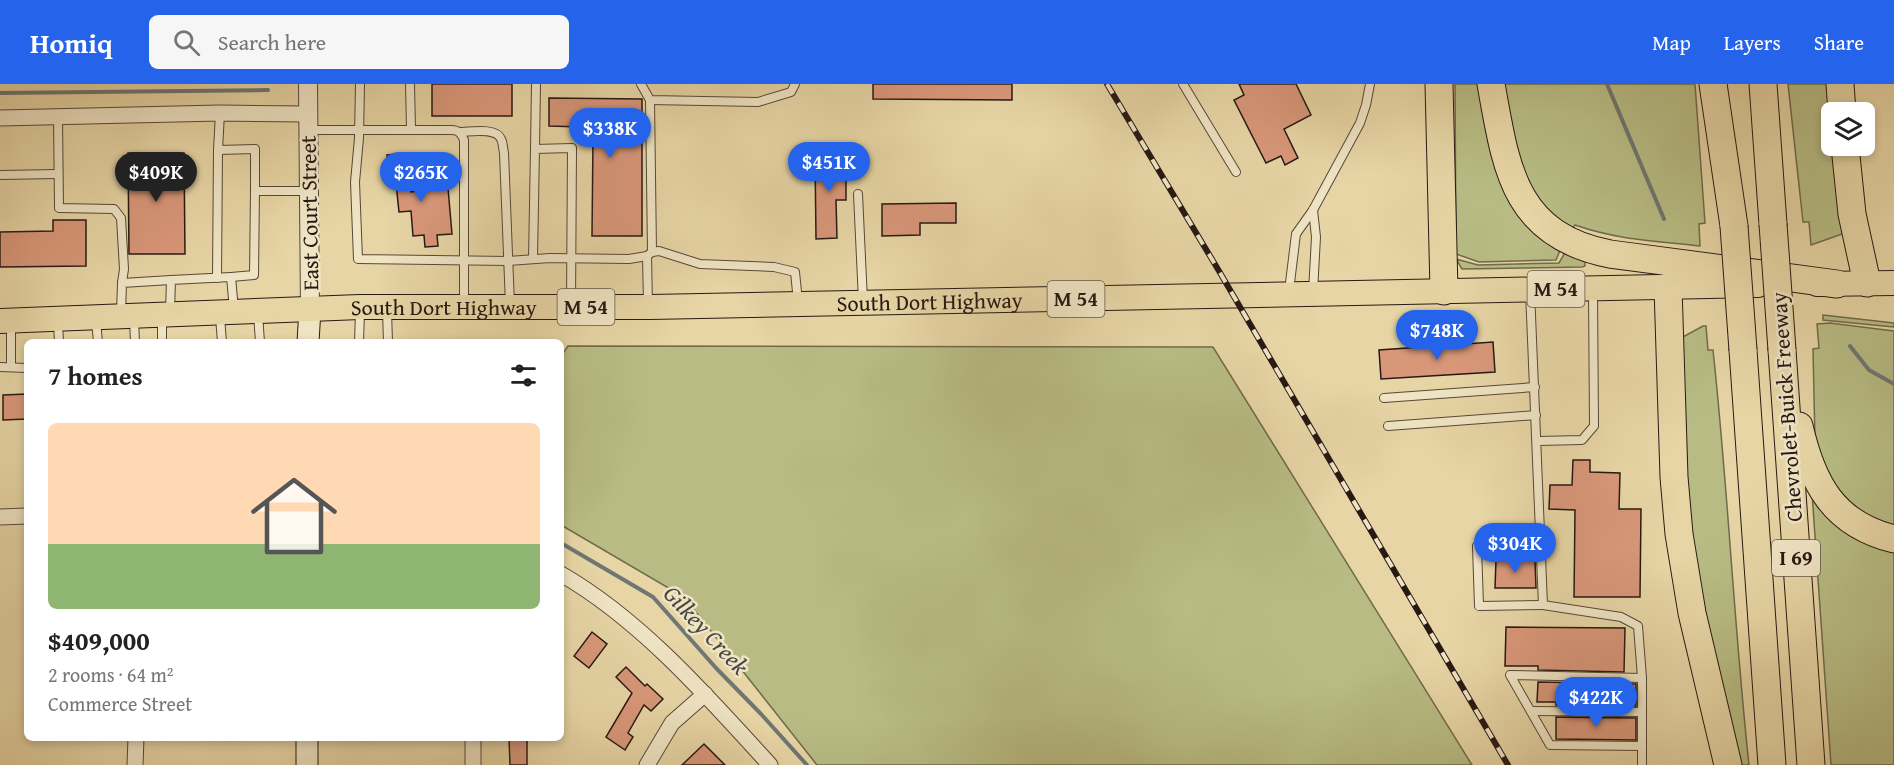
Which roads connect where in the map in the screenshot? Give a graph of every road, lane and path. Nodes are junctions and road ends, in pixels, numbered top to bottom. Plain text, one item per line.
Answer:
1 (308, 84) edge
2 (360, 84) edge
3 (410, 84) edge
4 (536, 84) edge
5 (641, 84) edge
6 (795, 84) edge
7 (1183, 84) edge
8 (1370, 84) edge
9 (1439, 84) edge
10 (1491, 84) edge
11 (1713, 84) edge
12 (1724, 84) edge
13 (1763, 84) edge
14 (1840, 84) edge
15 (650, 100) junction
16 (1841, 102) edge
17 (220, 113) junction
18 (58, 117) junction
19 (0, 118) edge
20 (308, 122) junction
21 (359, 129) junction
22 (411, 129) junction
23 (460, 132) junction
24 (535, 149) junction
25 (218, 150) junction
26 (1846, 156) edge
27 (1236, 172) dead end
28 (57, 174) junction
29 (0, 175) edge
30 (255, 191) junction
31 (309, 191) junction
32 (858, 194) dead end
33 (1313, 210) junction
34 (1734, 226) junction
35 (650, 254) junction
36 (571, 258) junction
37 (533, 259) junction
38 (463, 261) junction
39 (508, 261) junction
40 (231, 277) junction
41 (216, 278) junction
42 (171, 280) junction
43 (122, 283) junction
44 (1867, 283) junction
45 (1894, 283) edge
46 (1837, 284) junction
47 (1668, 287) junction
48 (1593, 289) junction
49 (1530, 290) junction
50 (1444, 291) junction
51 (1313, 294) junction
52 (1288, 295) junction
53 (863, 303) junction
54 (798, 304) junction
55 (648, 306) junction
56 (360, 307) junction
57 (386, 307) junction
58 (464, 307) junction
59 (510, 307) junction
60 (571, 307) junction
61 (310, 309) junction
62 (258, 311) junction
63 (227, 312) junction
64 (166, 314) junction
65 (127, 316) junction
66 (95, 317) junction
67 (6, 321) edge
68 (58, 331) edge
69 (98, 339) edge
70 (134, 339) edge
71 (162, 339) edge
72 (222, 339) edge
73 (260, 339) edge
74 (308, 339) edge
75 (359, 339) edge
76 (388, 339) edge
77 (1782, 350) junction
78 (0, 367) edge
79 (11, 367) junction
80 (24, 368) edge
81 (1535, 387) junction
82 (1384, 398) dead end
83 (1536, 415) junction
84 (1388, 426) dead end
85 (1538, 441) junction
86 (24, 516) edge
87 (0, 517) edge
88 (1894, 538) edge
89 (1541, 545) junction
90 (564, 576) edge
91 (1543, 605) junction
92 (1642, 678) junction
93 (705, 694) junction
94 (1531, 711) junction
95 (1642, 712) junction
96 (136, 741) edge
97 (307, 741) edge
98 (473, 741) edge
99 (1642, 746) junction
100 (135, 765) edge
101 (307, 765) edge
102 (473, 765) edge
103 (647, 765) edge
104 (770, 765) edge
105 (1642, 765) edge
106 (1728, 765) edge
107 (1772, 765) edge
108 (1811, 765) edge

1 - 20 street, East Court Street
2 - 21 lane
3 - 22 lane
4 - 24 lane
5 - 15 lane
6 - 15 lane
7 - 27 lane
8 - 33 lane
9 - 50 highway
10 - 46 highway
11 - 34 highway
12 - 34 highway, Chevrolet-Buick Freeway / I 69
13 - 77 highway, Chevrolet-Buick Freeway / I 69, bridge
14 - 16 highway
15 - 35 lane
17 - 18 street
17 - 20 street
17 - 25 lane
18 - 19 street
18 - 28 lane
20 - 21 lane
20 - 31 street, East Court Street
21 - 22 lane
21 - 38 lane
22 - 23 lane
23 - 38 lane
23 - 39 lane
24 - 36 lane
24 - 37 lane
25 - 30 lane
25 - 41 lane
26 - 44 highway
28 - 29 lane
28 - 43 lane
30 - 31 lane
30 - 40 lane
31 - 61 street, East Court Street
32 - 53 lane
33 - 51 lane
33 - 52 lane
34 - 107 highway, Chevrolet-Buick Freeway / I 69, bridge
35 - 36 lane
35 - 54 lane
35 - 55 lane
36 - 37 lane
36 - 60 lane
37 - 39 lane
38 - 39 lane
38 - 58 lane
39 - 59 lane
40 - 41 lane
40 - 63 lane
41 - 42 lane
42 - 43 lane
42 - 64 lane
43 - 65 lane
44 - 45 main road, South Dort Highway / M 54
44 - 46 main road, South Dort Highway / M 54
46 - 47 main road, South Dort Highway / M 54
47 - 48 main road, South Dort Highway / M 54
47 - 106 highway
48 - 49 main road, South Dort Highway / M 54
48 - 85 lane
49 - 50 main road, South Dort Highway / M 54
49 - 81 lane
50 - 51 main road, South Dort Highway / M 54
51 - 52 main road, South Dort Highway / M 54
52 - 53 main road, South Dort Highway / M 54
53 - 54 main road, South Dort Highway / M 54
54 - 55 main road, South Dort Highway / M 54
55 - 60 main road, South Dort Highway / M 54
56 - 57 main road, South Dort Highway / M 54
56 - 61 main road, South Dort Highway / M 54
56 - 75 lane
57 - 58 main road, South Dort Highway / M 54
57 - 76 lane
58 - 59 main road, South Dort Highway / M 54
59 - 60 main road, South Dort Highway / M 54
61 - 62 main road, South Dort Highway / M 54
61 - 74 main road, East Court Street
62 - 63 main road, South Dort Highway / M 54
62 - 73 lane
63 - 64 main road, South Dort Highway / M 54
63 - 72 lane
64 - 65 main road, South Dort Highway / M 54
64 - 71 lane
65 - 66 main road, South Dort Highway / M 54
65 - 70 lane
66 - 68 main road, South Dort Highway / M 54
66 - 69 lane
67 - 68 main road, South Dort Highway / M 54
67 - 79 lane
77 - 88 highway
77 - 108 highway, Chevrolet-Buick Freeway / I 69
78 - 79 lane
79 - 80 lane
81 - 82 lane
81 - 83 lane
83 - 84 lane
83 - 85 lane
85 - 89 lane
86 - 87 street
89 - 91 lane
89 - 91 lane
90 - 93 street
91 - 92 lane
92 - 94 lane
92 - 95 lane
93 - 103 street
93 - 104 street
94 - 95 lane
94 - 99 lane
95 - 99 lane
96 - 100 street
97 - 101 main road
98 - 102 street
99 - 105 lane

